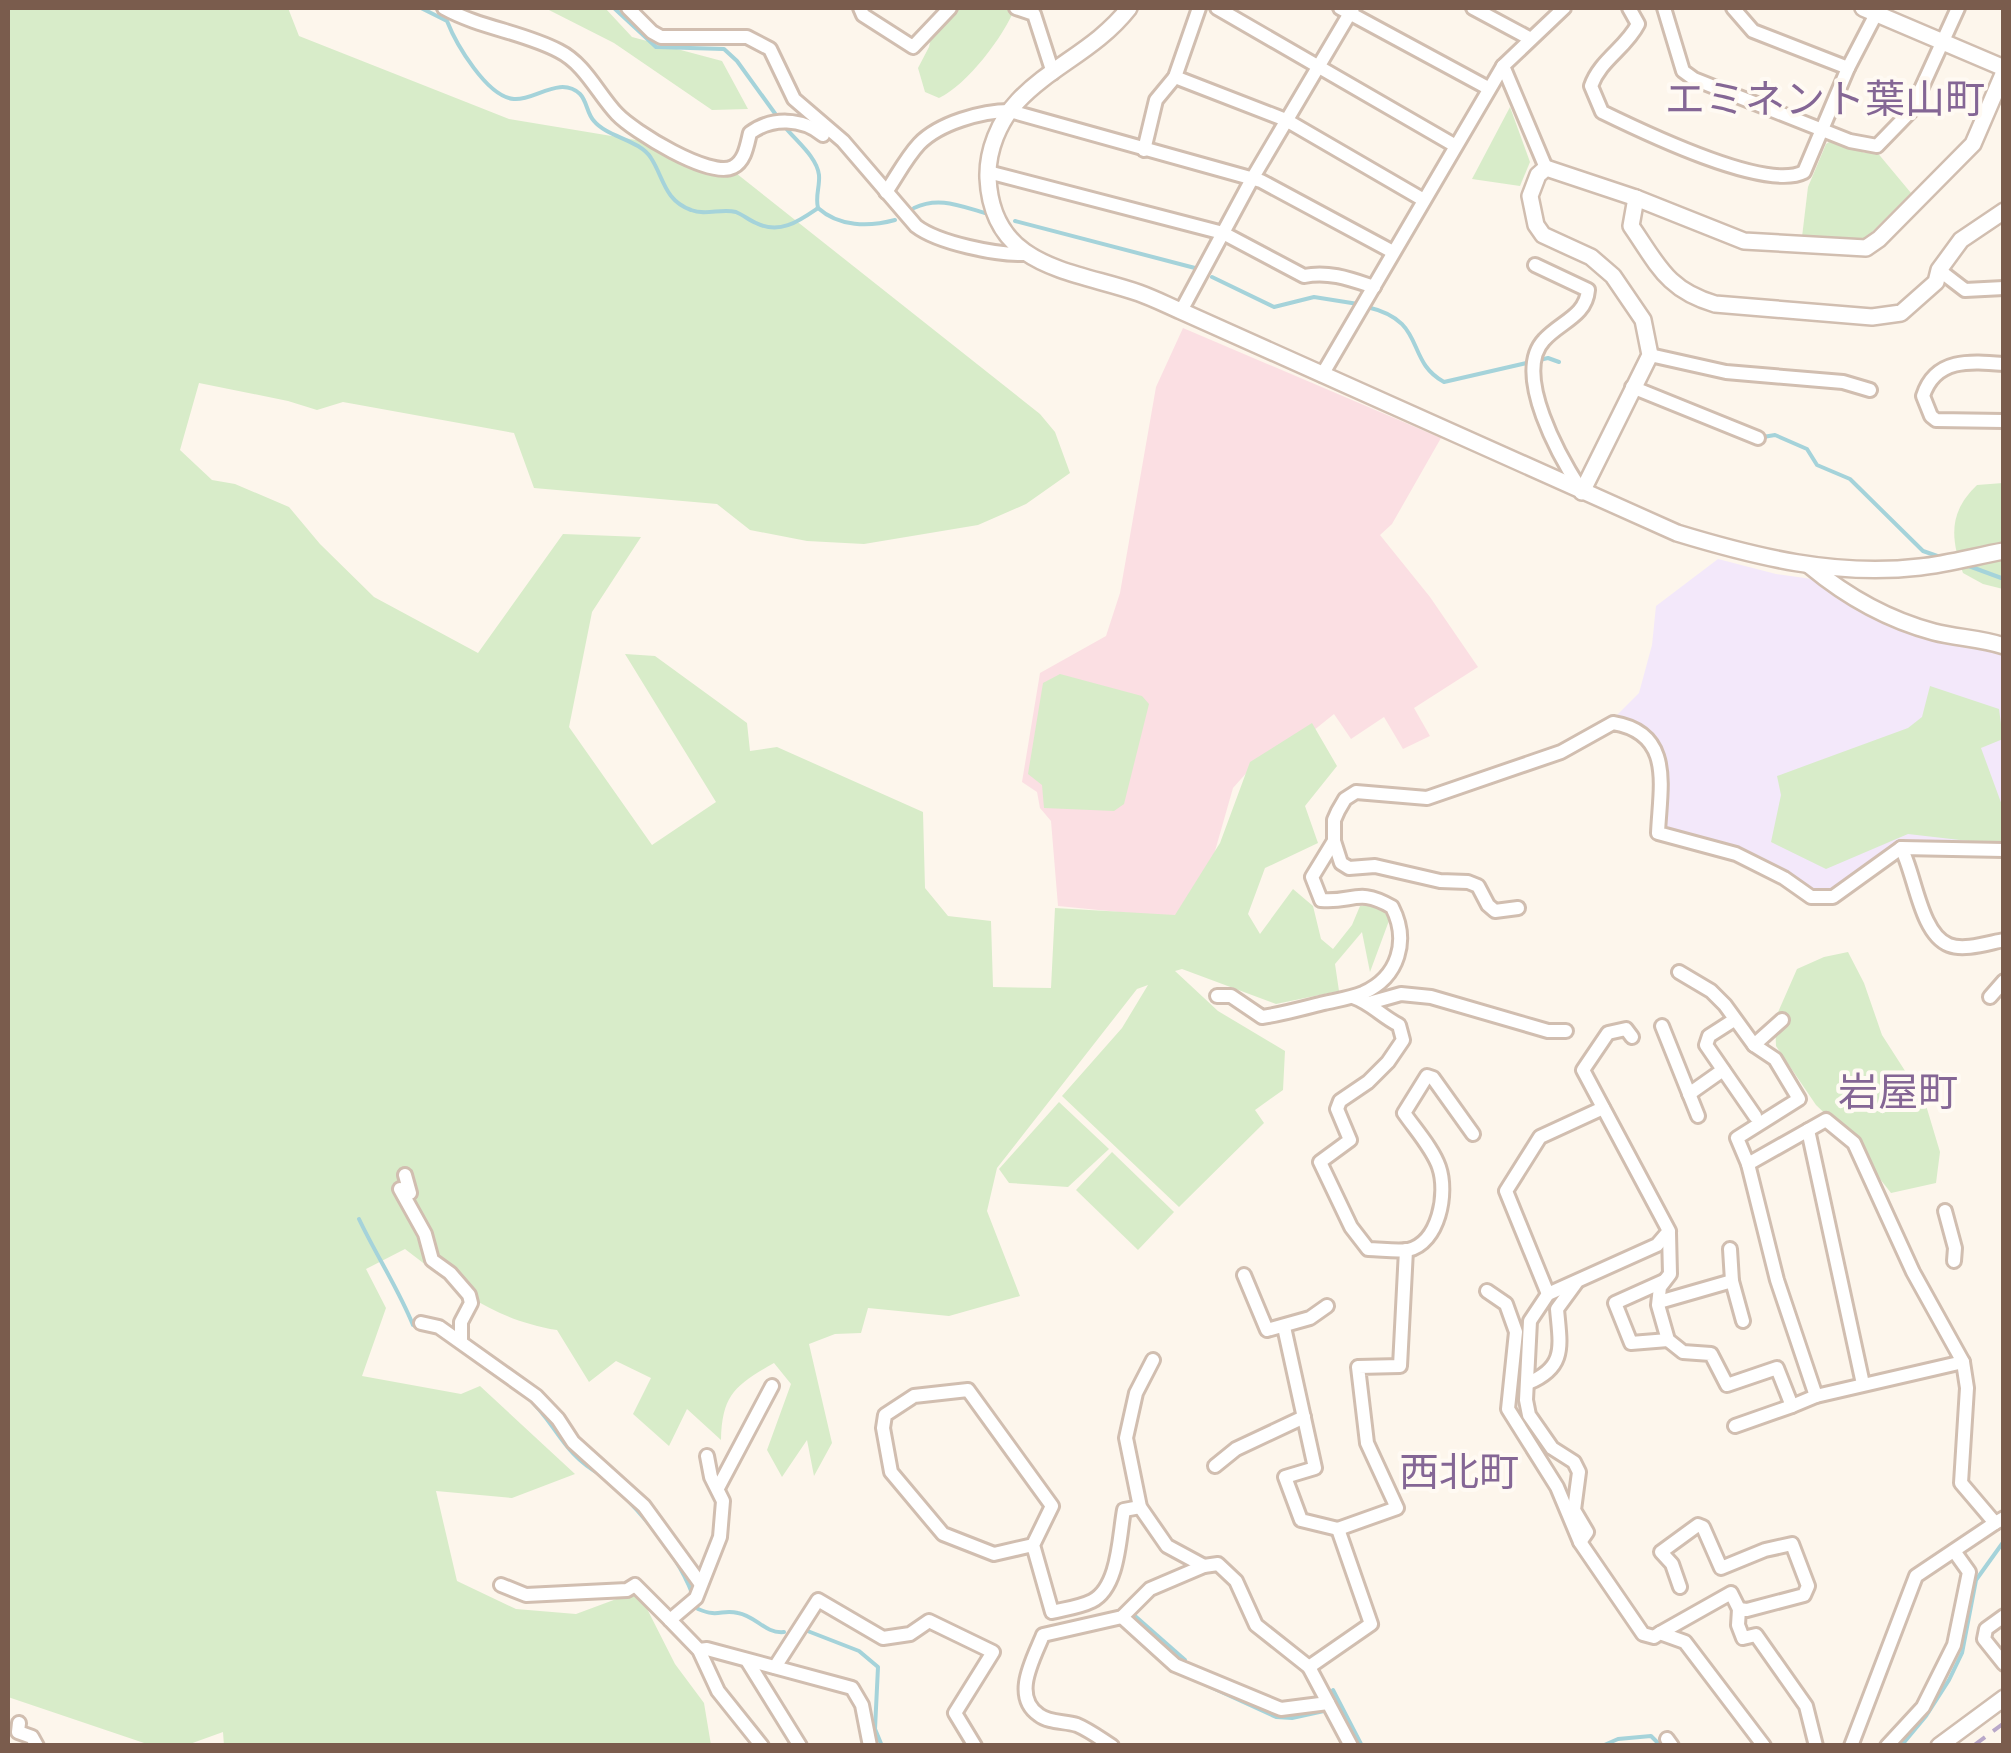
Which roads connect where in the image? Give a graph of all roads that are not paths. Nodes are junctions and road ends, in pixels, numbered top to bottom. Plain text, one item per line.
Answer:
1 (444, 8) edge
2 (628, 8) edge
3 (860, 8) edge
4 (950, 8) edge
5 (1016, 8) edge
6 (1129, 8) edge
7 (1199, 8) edge
8 (1218, 8) edge
9 (1473, 8) edge
10 (1564, 8) edge
11 (1629, 8) edge
12 (1664, 8) edge
13 (1733, 8) edge
14 (1958, 8) edge
15 (1348, 9) edge
16 (1870, 11) edge
17 (1529, 38) junction
18 (1944, 40) junction
19 (1318, 65) junction
20 (1503, 66) junction
21 (1848, 68) junction
22 (2004, 70) edge
23 (1053, 74) junction
24 (1175, 77) junction
25 (1488, 88) junction
26 (1010, 111) junction
27 (1286, 120) junction
28 (1823, 131) junction
29 (843, 141) junction
30 (1454, 145) junction
31 (1144, 150) junction
32 (1546, 168) junction
33 (988, 172) junction
34 (1252, 179) junction
35 (886, 192) junction
36 (1636, 198) junction
37 (1422, 199) junction
38 (2004, 211) edge
39 (1223, 234) junction
40 (1393, 252) junction
41 (1025, 254) junction
42 (1535, 264) dead end
43 (1940, 270) junction
44 (2004, 288) edge
45 (1370, 293) junction
46 (1182, 311) junction
47 (1650, 355) junction
48 (2004, 364) edge
49 (1322, 374) junction
50 (1632, 386) junction
51 (1870, 390) dead end
52 (2004, 422) edge
53 (1758, 438) dead end
54 (1582, 492) junction
55 (2000, 552) edge
56 (1810, 566) junction
57 (2004, 646) edge
58 (1334, 841) junction
59 (1901, 848) junction
60 (2004, 850) edge
61 (1518, 908) dead end
62 (2004, 940) edge
63 (1678, 972) dead end
64 (2004, 981) edge
65 (1217, 996) dead end
66 (1351, 996) junction
67 (1990, 997) dead end
68 (1369, 1002) junction
69 (1734, 1020) junction
70 (1782, 1020) dead end
71 (1662, 1026) dead end
72 (1566, 1030) dead end
73 (1632, 1036) dead end
74 (1754, 1045) junction
75 (1724, 1070) junction
76 (1689, 1094) junction
77 (1603, 1108) junction
78 (1698, 1116) dead end
79 (1756, 1116) dead end
80 (1808, 1130) junction
81 (1473, 1134) dead end
82 (1748, 1164) junction
83 (405, 1175) dead end
84 (1945, 1210) dead end
85 (1669, 1231) junction
86 (1730, 1249) dead end
87 (1406, 1250) junction
88 (1954, 1262) dead end
89 (1244, 1275) dead end
90 (1664, 1281) junction
91 (1577, 1282) junction
92 (1732, 1282) junction
93 (1488, 1292) dead end
94 (1548, 1294) junction
95 (1659, 1302) junction
96 (1327, 1306) dead end
97 (1743, 1321) dead end
98 (421, 1323) dead end
99 (1284, 1327) junction
100 (1668, 1340) junction
101 (461, 1342) junction
102 (1153, 1360) dead end
103 (1963, 1362) junction
104 (1528, 1383) junction
105 (1863, 1384) junction
106 (772, 1386) dead end
107 (1816, 1396) junction
108 (1792, 1406) junction
109 (1304, 1417) junction
110 (1734, 1426) dead end
111 (707, 1456) dead end
112 (1215, 1466) dead end
113 (718, 1488) junction
114 (1140, 1507) junction
115 (1999, 1521) edge
116 (1338, 1529) junction
117 (1580, 1542) junction
118 (1033, 1544) junction
119 (1954, 1551) junction
120 (1204, 1566) junction
121 (700, 1583) junction
122 (501, 1586) dead end
123 (1680, 1587) dead end
124 (1740, 1609) junction
125 (2004, 1616) edge
126 (1122, 1617) junction
127 (670, 1620) junction
128 (1660, 1633) junction
129 (699, 1650) junction
130 (748, 1662) junction
131 (2004, 1664) edge
132 (775, 1667) junction
133 (1309, 1667) junction
134 (2004, 1698) edge
135 (1328, 1703) junction
136 (19, 1723) dead end
137 (1755, 1743) edge
138 (37, 1746) edge
139 (762, 1746) edge
140 (800, 1746) edge
141 (870, 1746) edge
142 (975, 1746) edge
143 (1112, 1746) edge
144 (1351, 1746) edge
145 (1816, 1746) edge
146 (1851, 1746) edge
147 (1887, 1746) edge
148 (1938, 1746) edge

1 - 29 street
2 - 29 street
3 - 4 street
5 - 23 street
6 - 23 street
7 - 24 street
8 - 19 street
9 - 17 street
10 - 17 street
11 - 28 street
12 - 28 street
13 - 21 street
14 - 18 street
15 - 19 street
15 - 25 street
16 - 18 street
16 - 21 street
17 - 20 street
18 - 22 street
18 - 28 street
19 - 27 street
19 - 30 street
20 - 25 street
20 - 32 street
21 - 28 street
22 - 36 street
23 - 26 street
24 - 27 street
24 - 31 street
25 - 30 street
26 - 31 street
26 - 33 street
26 - 35 street
27 - 34 street
27 - 37 street
29 - 35 street
30 - 37 street
31 - 34 street
32 - 36 street
32 - 47 street
33 - 39 street
33 - 41 street
34 - 39 street
34 - 40 street
35 - 41 street
36 - 43 street
37 - 40 street
38 - 43 street
39 - 45 street
39 - 46 street
40 - 45 street
41 - 46 street
42 - 54 street
43 - 44 street
45 - 49 street
46 - 49 street
47 - 50 street
47 - 51 street
48 - 52 street
49 - 54 street
50 - 53 street
50 - 54 street
54 - 56 street
55 - 56 street
56 - 57 street
58 - 59 street
58 - 61 street
58 - 66 street
59 - 60 street
59 - 62 street
63 - 69 street
64 - 67 street
65 - 66 street
66 - 68 street
68 - 72 street
68 - 87 street
69 - 74 street
69 - 75 street
70 - 74 street
71 - 76 street
73 - 77 street
74 - 82 street
75 - 76 street
75 - 79 street
76 - 78 street
77 - 85 street
77 - 94 street
80 - 82 street
80 - 103 street
80 - 105 street
81 - 87 street
82 - 107 street
83 - 101 street
84 - 88 street
85 - 90 street
85 - 91 street
86 - 92 street
87 - 116 street
89 - 99 street
90 - 95 street
90 - 100 street
91 - 94 street
91 - 104 street
92 - 95 street
92 - 97 street
93 - 117 street
94 - 104 street
95 - 100 street
96 - 99 street
98 - 101 street
99 - 109 street
100 - 108 street
101 - 121 street
102 - 114 street
103 - 105 street
103 - 115 street
104 - 117 street
105 - 107 street
106 - 113 street
107 - 108 street
108 - 110 street
109 - 112 street
109 - 116 street
111 - 113 street
113 - 121 street
114 - 118 street
114 - 120 street
115 - 119 street
116 - 133 street
117 - 128 street
118 - 118 street
119 - 146 street
119 - 147 street
120 - 126 street
120 - 133 street
121 - 127 street
122 - 127 street
123 - 124 street
124 - 128 street
124 - 145 street
125 - 131 street
126 - 135 street
126 - 143 street
127 - 129 street
128 - 137 street
129 - 130 street
129 - 139 street
130 - 132 street
130 - 140 street
132 - 141 street
132 - 142 street
133 - 135 street
134 - 148 street
135 - 144 street
136 - 138 street

